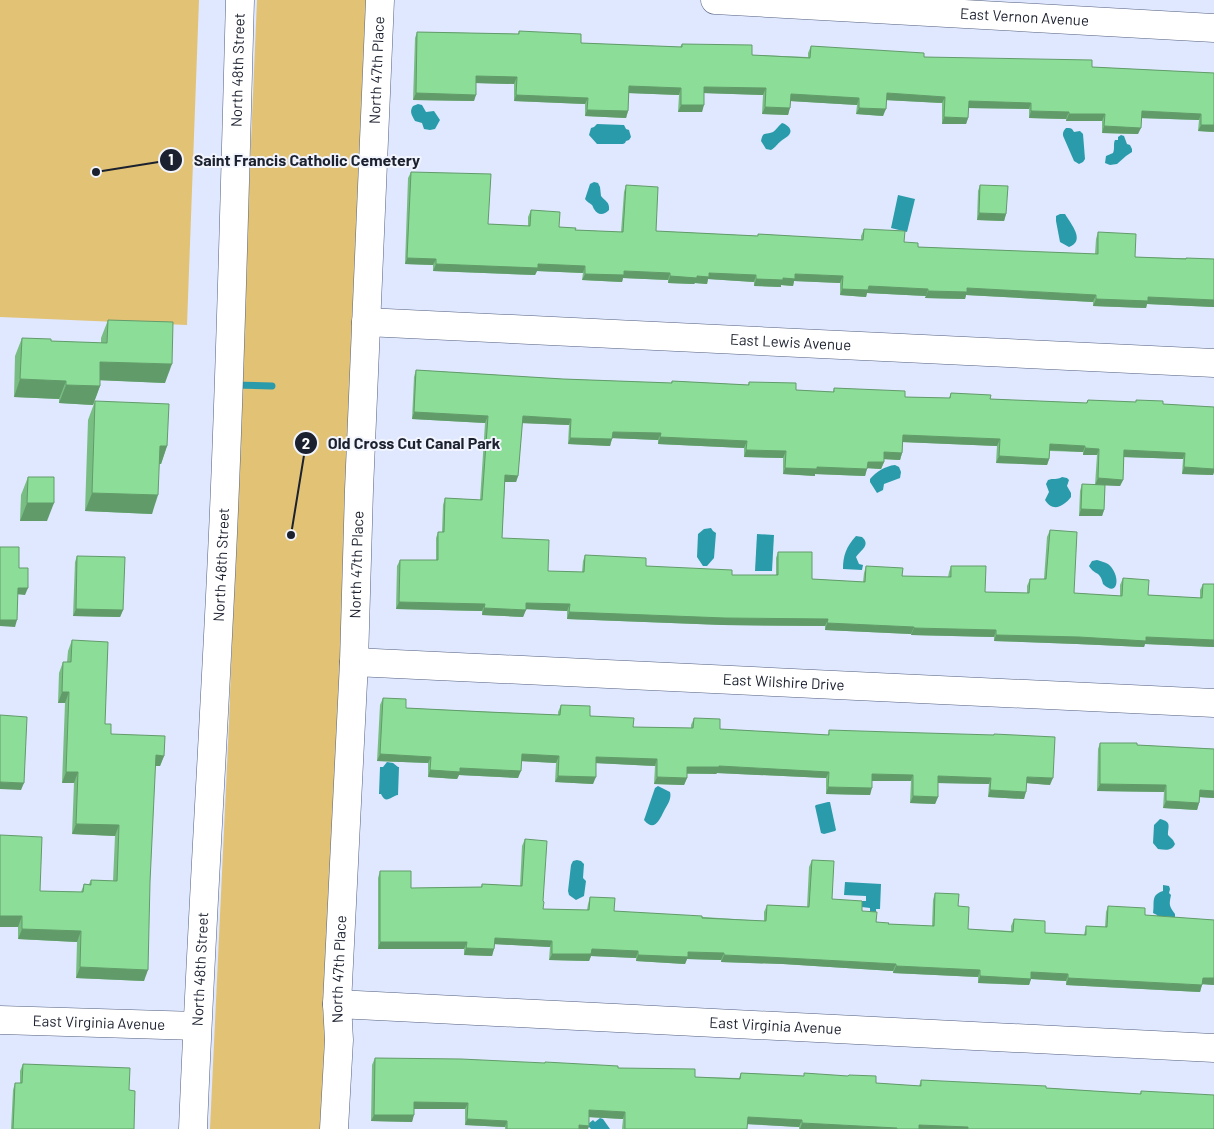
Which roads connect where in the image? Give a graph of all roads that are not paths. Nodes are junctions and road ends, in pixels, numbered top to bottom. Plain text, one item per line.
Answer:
1 (240, 0) edge
2 (380, 0) edge
3 (715, 0) edge
4 (1214, 28) edge
5 (366, 322) junction
6 (1214, 363) edge
7 (354, 662) junction
8 (1214, 703) edge
9 (337, 1004) junction
10 (0, 1020) edge
11 (197, 1026) junction
12 (1214, 1048) edge
13 (193, 1129) edge
14 (334, 1129) edge

1 - 11 street, North 48th Street
2 - 5 street, North 47th Place
3 - 4 street, East Vernon Avenue
5 - 6 street, East Lewis Avenue
5 - 7 street, North 47th Place
7 - 8 street, East Wilshire Drive
7 - 9 street, North 47th Place
9 - 12 street, East Virginia Avenue
9 - 14 street, North 47th Place
10 - 11 street, East Virginia Avenue
11 - 13 street, North 48th Street

